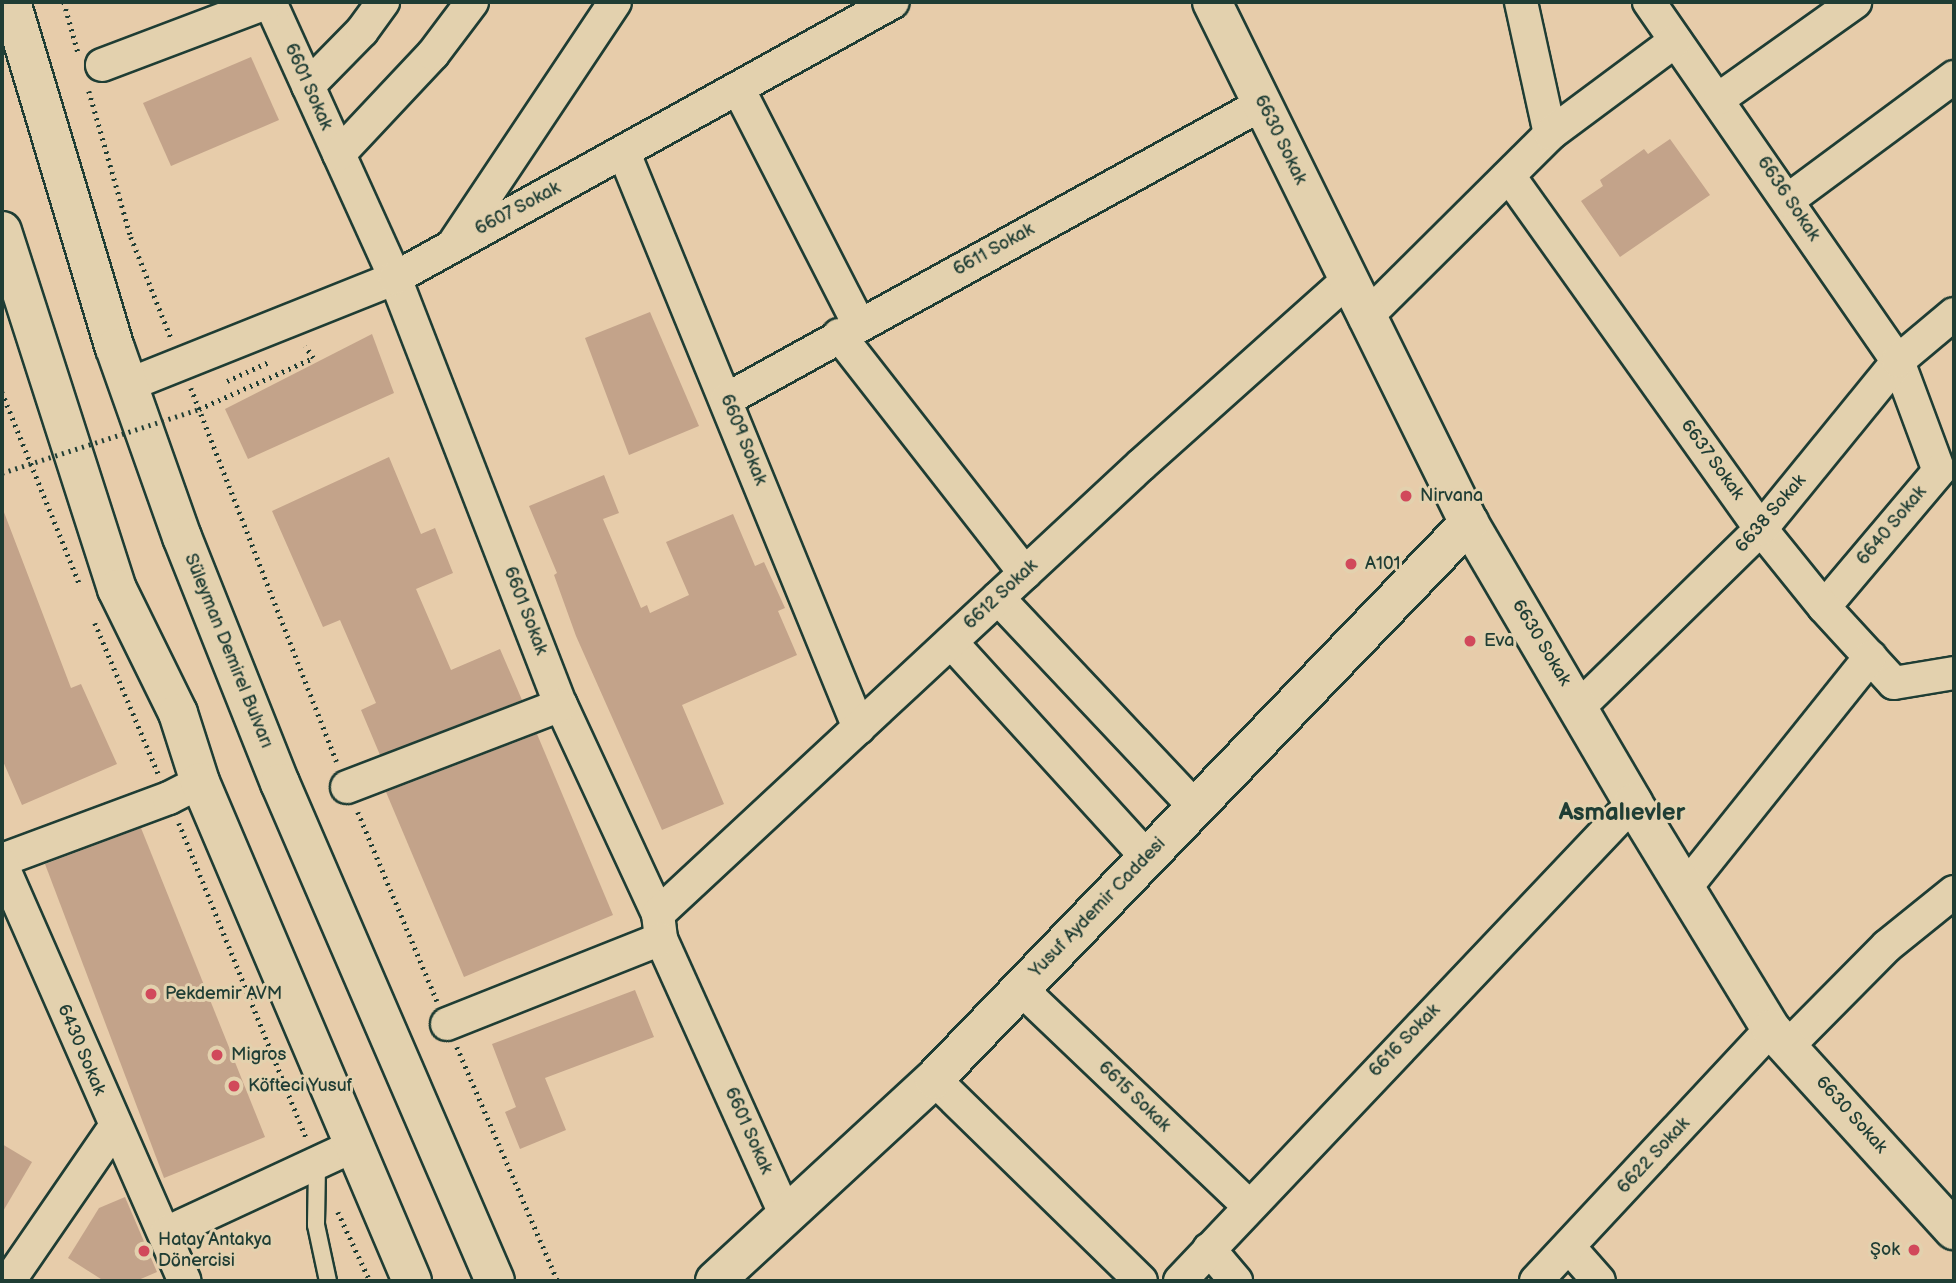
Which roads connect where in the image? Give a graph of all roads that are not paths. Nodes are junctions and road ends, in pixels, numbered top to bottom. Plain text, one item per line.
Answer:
1 (11, 2) edge
2 (269, 2) edge
3 (383, 2) edge
4 (472, 2) edge
5 (615, 2) edge
6 (893, 2) edge
7 (1212, 2) edge
8 (1521, 2) edge
9 (1649, 2) edge
10 (1855, 2) edge
11 (1675, 41) junction
12 (89, 67) road end
13 (1954, 77) edge
14 (308, 86) junction
15 (739, 90) junction
16 (1720, 98) junction
17 (1262, 104) junction
18 (1550, 134) junction
19 (624, 153) junction
20 (339, 154) junction
21 (1509, 176) junction
22 (1788, 200) junction
23 (2, 231) edge
24 (454, 243) junction
25 (395, 278) junction
26 (1348, 280) junction
27 (1954, 314) edge
28 (1365, 318) junction
29 (849, 329) junction
30 (1898, 361) junction
31 (128, 385) junction
32 (727, 399) junction
33 (1469, 523) junction
34 (1761, 529) junction
35 (1025, 573) junction
36 (999, 598) junction
37 (1824, 607) junction
38 (951, 642) junction
39 (1870, 657) junction
40 (1954, 673) edge
41 (561, 705) junction
42 (1579, 706) junction
43 (859, 728) junction
44 (347, 787) road end
45 (184, 790) junction
46 (1633, 803) junction
47 (1196, 808) junction
48 (1145, 855) junction
49 (2, 862) edge
50 (1686, 887) junction
51 (1954, 892) edge
52 (9, 909) edge
53 (659, 927) junction
54 (1021, 989) junction
55 (446, 1024) road end
56 (1780, 1037) junction
57 (934, 1079) junction
58 (114, 1128) junction
59 (353, 1146) junction
60 (317, 1166) junction
61 (1248, 1205) junction
62 (786, 1216) junction
63 (1954, 1230) edge
64 (166, 1233) junction
65 (1569, 1248) junction
66 (1209, 1249) junction
67 (9, 1281) edge
68 (185, 1281) edge
69 (328, 1281) edge
70 (412, 1281) edge
71 (495, 1281) edge
72 (716, 1281) edge
73 (1141, 1281) edge
74 (1180, 1281) edge
75 (1236, 1281) edge
76 (1536, 1281) edge
77 (1599, 1281) edge

1 - 31 street, Süleyman Demirel Bulvarı
2 - 12 street
2 - 14 street, 6601 Sokak
3 - 14 street
4 - 20 street
5 - 24 street
6 - 15 street, 6607 Sokak
7 - 17 street, 6630 Sokak
8 - 18 street
9 - 11 street, 6636 Sokak
10 - 16 street
11 - 16 street, 6636 Sokak
11 - 18 street
13 - 22 street
14 - 20 street, 6601 Sokak
15 - 19 street, 6607 Sokak
15 - 29 street
16 - 22 street, 6636 Sokak
17 - 26 street, 6630 Sokak
17 - 29 street, 6611 Sokak
18 - 21 street
19 - 24 street, 6607 Sokak
19 - 32 street, 6609 Sokak
20 - 25 street, 6601 Sokak
21 - 28 street
21 - 34 street, 6637 Sokak
22 - 30 street, 6636 Sokak
23 - 45 street
24 - 25 street, 6607 Sokak
25 - 31 street, 6607 Sokak
25 - 41 street, 6601 Sokak
26 - 28 street, 6630 Sokak
26 - 35 street, 6612 Sokak
27 - 30 street, 6638 Sokak
28 - 33 street, 6630 Sokak
29 - 32 street, 6611 Sokak
29 - 35 street
30 - 34 street, 6638 Sokak
30 - 37 street, 6640 Sokak
31 - 71 street, Süleyman Demirel Bulvarı
32 - 43 street, 6609 Sokak
33 - 42 street, 6630 Sokak
33 - 47 street, Yusuf Aydemir Caddesi
34 - 37 street, 6637 Sokak
34 - 42 street, 6638 Sokak
35 - 36 street, 6612 Sokak
36 - 38 street, 6612 Sokak
36 - 47 street
37 - 39 street, 6637 Sokak
38 - 43 street, 6612 Sokak
38 - 48 street
39 - 40 street, 6637 Sokak
39 - 50 street
41 - 44 street
41 - 53 street, 6601 Sokak
42 - 46 street, 6630 Sokak
43 - 53 street, 6612 Sokak
45 - 49 street, 6430 Sokak
45 - 59 street
46 - 50 street, 6630 Sokak
46 - 61 street, 6616 Sokak
47 - 48 street, Yusuf Aydemir Caddesi
48 - 54 street, Yusuf Aydemir Caddesi
49 - 52 street, 6430 Sokak
50 - 56 street, 6630 Sokak
51 - 56 street, 6622 Sokak
52 - 58 street, 6430 Sokak
53 - 55 street
53 - 62 street, 6601 Sokak
54 - 57 street, Yusuf Aydemir Caddesi
54 - 61 street, 6615 Sokak
56 - 63 street, 6630 Sokak
56 - 65 street, 6622 Sokak
57 - 62 street, Yusuf Aydemir Caddesi
57 - 73 street
58 - 64 street, 6430 Sokak
58 - 67 street
59 - 60 street
59 - 70 street
60 - 64 street
60 - 69 lane
61 - 66 street, 6616 Sokak
62 - 72 street, Yusuf Aydemir Caddesi
64 - 68 street, 6430 Sokak
65 - 76 street, 6622 Sokak
65 - 77 street
66 - 74 street, 6616 Sokak
66 - 75 street

